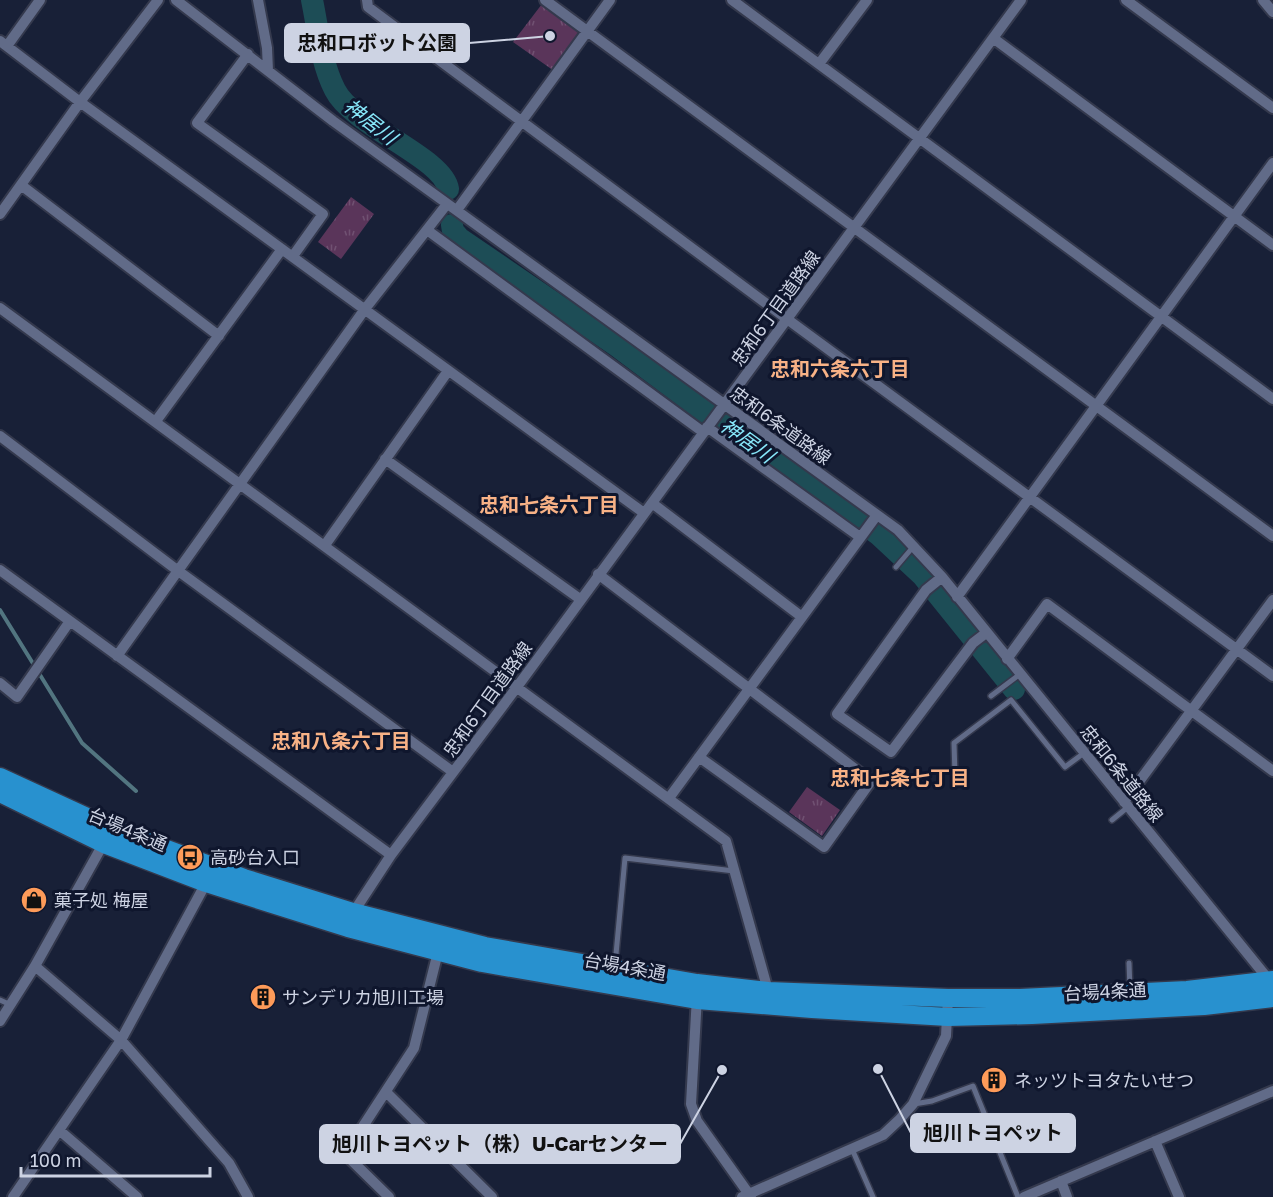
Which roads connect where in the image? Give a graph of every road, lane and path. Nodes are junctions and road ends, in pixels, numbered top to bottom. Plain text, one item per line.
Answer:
1 (40, 0) edge
2 (158, 0) edge
3 (176, 0) edge
4 (258, 0) edge
5 (367, 0) edge
6 (545, 0) edge
7 (610, 0) edge
8 (732, 0) edge
9 (867, 0) edge
10 (1021, 0) edge
11 (1126, 0) edge
12 (1263, 0) edge
13 (1273, 12) edge
14 (588, 31) junction
15 (993, 38) junction
16 (4, 44) edge
17 (248, 54) junction
18 (819, 64) junction
19 (268, 71) junction
20 (80, 102) junction
21 (1273, 108) edge
22 (522, 122) junction
23 (920, 138) junction
24 (1273, 163) edge
25 (21, 185) junction
26 (447, 204) junction
27 (457, 210) junction
28 (0, 214) edge
29 (1234, 216) junction
30 (855, 227) junction
31 (427, 230) junction
32 (1273, 245) edge
33 (282, 249) junction
34 (293, 256) junction
35 (0, 308) edge
36 (365, 309) junction
37 (1162, 315) junction
38 (787, 319) junction
39 (219, 336) junction
40 (448, 371) junction
41 (1273, 399) edge
42 (724, 404) junction
43 (1095, 405) junction
44 (156, 421) junction
45 (707, 428) junction
46 (0, 436) edge
47 (386, 459) junction
48 (239, 483) junction
49 (1028, 496) junction
50 (652, 503) junction
51 (644, 513) junction
52 (874, 519) junction
53 (862, 535) junction
54 (1273, 536) edge
55 (325, 545) junction
56 (911, 550) junction
57 (898, 565) dead end
58 (0, 570) edge
59 (177, 570) junction
60 (598, 574) junction
61 (939, 579) junction
62 (957, 597) junction
63 (580, 599) junction
64 (1273, 600) edge
65 (802, 617) junction
66 (70, 621) junction
67 (980, 637) junction
68 (1237, 650) junction
69 (117, 656) junction
70 (1007, 659) junction
71 (1017, 676) junction
72 (1273, 676) edge
73 (0, 683) edge
74 (517, 687) junction
75 (750, 688) junction
76 (991, 696) dead end
77 (1192, 712) junction
78 (1081, 755) junction
79 (699, 757) junction
80 (1273, 771) edge
81 (453, 772) junction
82 (954, 775) dead end
83 (0, 777) edge
84 (0, 793) edge
85 (669, 798) junction
86 (1125, 807) junction
87 (1112, 820) dead end
88 (108, 836) junction
89 (391, 855) junction
90 (734, 871) junction
91 (206, 883) junction
92 (350, 920) junction
93 (441, 944) junction
94 (1129, 963) dead end
95 (35, 966) junction
96 (614, 977) junction
97 (1271, 980) edge
98 (697, 992) junction
99 (1130, 993) junction
100 (770, 998) junction
101 (948, 998) junction
102 (1273, 998) edge
103 (0, 1000) edge
104 (11, 1005) junction
105 (948, 1017) junction
106 (0, 1022) edge
107 (121, 1040) junction
108 (1273, 1091) edge
109 (387, 1093) junction
110 (913, 1104) junction
111 (59, 1130) junction
112 (1155, 1141) junction
113 (852, 1148) junction
114 (1061, 1181) junction
115 (747, 1196) edge
116 (13, 1197) edge
117 (138, 1197) edge
118 (248, 1197) edge
119 (389, 1197) edge
120 (492, 1197) edge
121 (873, 1197) edge
122 (1018, 1197) edge
123 (1024, 1197) edge
124 (1067, 1197) edge
125 (1179, 1197) edge

1 - 16 street
2 - 20 street
3 - 17 street, 忠和6条道路線
4 - 19 street
5 - 22 street
6 - 14 street
7 - 14 street
8 - 18 street
9 - 18 street
10 - 15 street, 忠和6丁目道路線
11 - 21 street
12 - 13 street
14 - 22 street
14 - 30 street
15 - 23 street, 忠和6丁目道路線
15 - 29 street
16 - 20 street
17 - 19 street, 忠和6条道路線
17 - 34 street
18 - 23 street
19 - 26 street, 忠和6条道路線
20 - 25 street
20 - 33 street
22 - 27 street
22 - 38 street
23 - 30 street, 忠和6丁目道路線
23 - 37 street
24 - 29 street
25 - 28 street
25 - 39 street
26 - 27 street, 忠和6条道路線
26 - 31 street
27 - 42 street, 忠和6条道路線
29 - 32 street
29 - 37 street
30 - 38 street, 忠和6丁目道路線
30 - 43 street
31 - 36 street
31 - 45 street
33 - 34 street
33 - 39 street
34 - 36 street
35 - 44 street
36 - 40 street
36 - 48 street
37 - 41 street
37 - 43 street
38 - 42 street, 忠和6丁目道路線
38 - 49 street
39 - 44 street
40 - 47 street
40 - 51 street
42 - 45 street, 忠和6丁目道路線
42 - 52 street, 忠和6条道路線
43 - 49 street
43 - 54 street
44 - 48 street
45 - 50 street, 忠和6丁目道路線
45 - 53 street
46 - 59 street
47 - 55 street
47 - 63 street
48 - 55 street
48 - 59 street
49 - 62 street
49 - 68 street
50 - 51 street, 忠和6丁目道路線
50 - 65 street
51 - 60 street, 忠和6丁目道路線
52 - 53 street
52 - 56 street, 忠和6条道路線
53 - 65 street
55 - 74 street
56 - 57 lane
56 - 61 street, 忠和6条道路線
58 - 66 street
59 - 69 street
59 - 81 street
60 - 63 street, 忠和6丁目道路線
60 - 75 street
61 - 62 street, 忠和6条道路線
61 - 67 street
62 - 67 street, 忠和6条道路線
63 - 74 street, 忠和6丁目道路線
64 - 68 street
65 - 75 street
66 - 69 street
66 - 73 street
67 - 70 street, 忠和6条道路線
68 - 72 street
68 - 77 street
69 - 89 street
70 - 71 street, 忠和6条道路線
70 - 77 street
71 - 76 lane
71 - 78 street, 忠和6条道路線
74 - 81 street, 忠和6丁目道路線
74 - 85 street
75 - 79 street
75 - 79 street
77 - 80 street
77 - 86 street
78 - 82 lane
78 - 86 street, 忠和6条道路線
79 - 85 street
81 - 89 street, 忠和6丁目道路線
83 - 88 highway, 台場4条通
84 - 88 highway, 台場4条通
85 - 90 street
86 - 87 lane
86 - 97 street, 忠和6条道路線
88 - 91 highway, 台場4条通
88 - 92 highway, 台場4条通
88 - 95 street
89 - 92 street, 忠和6丁目道路線
90 - 96 lane
90 - 100 street
91 - 92 highway, 台場4条通
91 - 107 street
92 - 93 highway, 台場4条通
93 - 96 highway, 台場4条通
93 - 109 street
94 - 99 lane
95 - 104 street
95 - 107 street
96 - 98 highway, 台場4条通
97 - 99 highway, 台場4条通
98 - 100 highway, 台場4条通
98 - 115 street
99 - 101 highway, 台場4条通
100 - 101 highway, 台場4条通
100 - 105 highway, 台場4条通
101 - 105 street
102 - 105 highway, 台場4条通
103 - 104 lane
104 - 106 street
105 - 110 street
107 - 111 street
107 - 118 street
108 - 112 street
109 - 119 street
109 - 120 street
110 - 113 street
110 - 122 lane
111 - 116 street
111 - 117 street
112 - 114 street
112 - 125 street
113 - 115 street
113 - 121 lane
114 - 123 street
114 - 124 street

